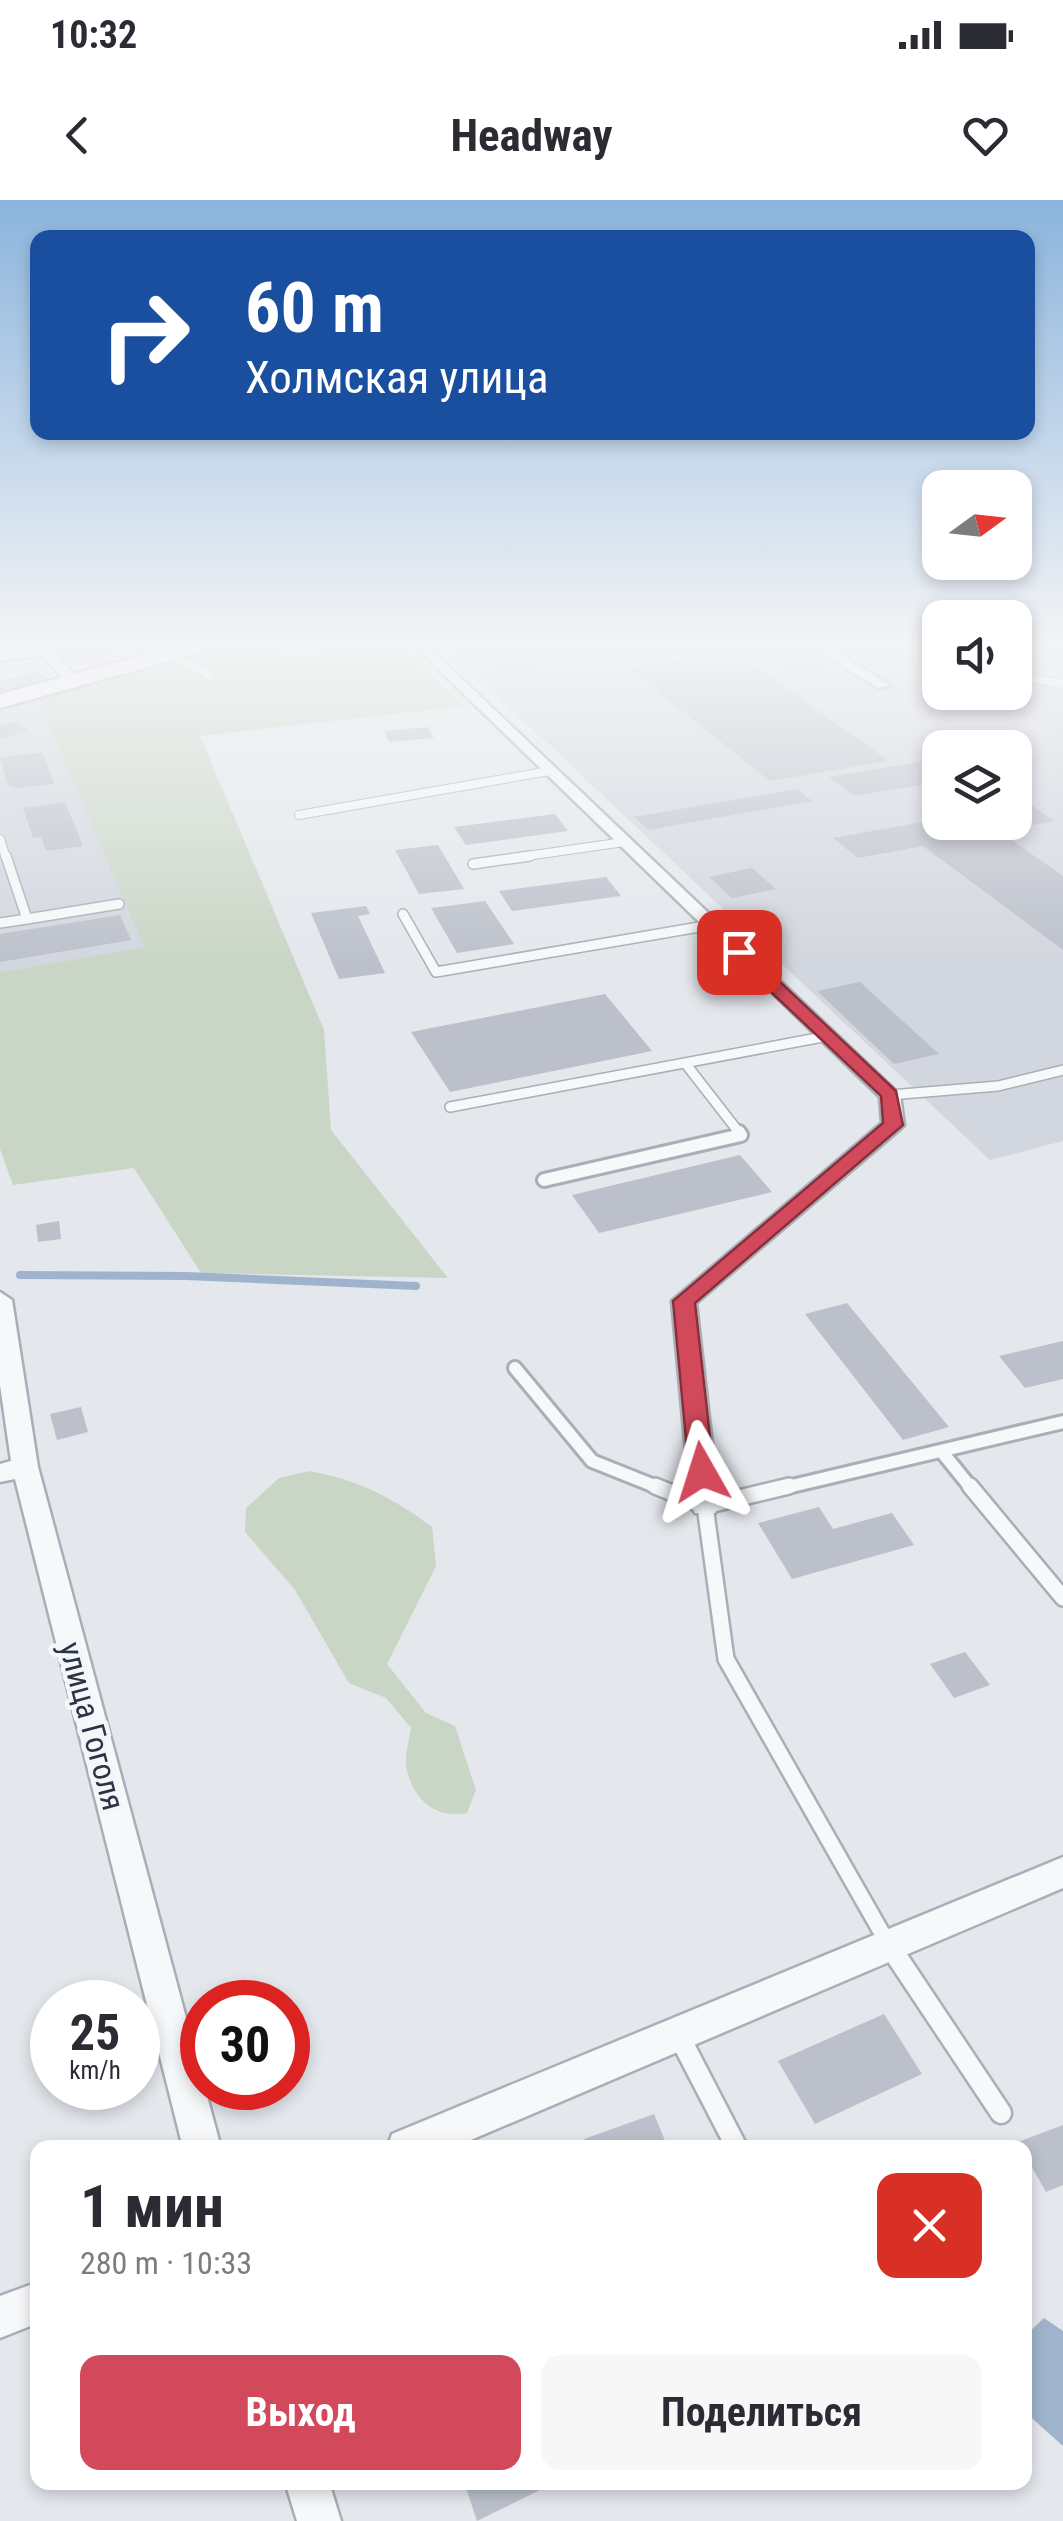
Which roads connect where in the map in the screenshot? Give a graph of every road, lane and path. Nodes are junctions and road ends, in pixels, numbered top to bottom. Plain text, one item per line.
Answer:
1 (527, 749) edge
2 (550, 772) junction
3 (299, 815) dead end
4 (0, 839) edge
5 (624, 842) junction
6 (474, 864) dead end
7 (118, 904) dead end
8 (403, 914) dead end
9 (27, 919) junction
10 (0, 923) edge
11 (710, 925) junction
12 (828, 1036) junction
13 (686, 1063) junction
14 (1063, 1070) edge
15 (890, 1095) junction
16 (450, 1107) dead end
17 (544, 1180) dead end
18 (0, 1300) edge
19 (516, 1368) dead end
20 (1063, 1422) edge
21 (942, 1452) junction
22 (13, 1470) edge
23 (705, 1506) junction
24 (1063, 1598) edge
25 (1063, 1872) edge
26 (888, 1944) junction
27 (677, 2032) junction
28 (1001, 2113) dead end
29 (200, 2140) edge
30 (425, 2140) edge
31 (733, 2140) edge
32 (30, 2305) edge
33 (0, 2317) edge
34 (310, 2490) edge
35 (320, 2521) edge

1 - 2 street
2 - 3 lane
2 - 5 street
4 - 9 lane
5 - 6 lane
5 - 11 street
7 - 9 lane
8 - 11 lane
9 - 10 lane
11 - 12 street
12 - 13 lane
12 - 15 street
13 - 16 lane
13 - 17 lane
14 - 15 lane
15 - 23 street
18 - 22 street, улица Гоголя
19 - 23 lane
20 - 21 lane
21 - 23 lane
21 - 24 lane
22 - 29 street, улица Гоголя
23 - 26 lane
25 - 26 street
26 - 27 street
26 - 28 lane
27 - 30 street
27 - 31 lane
32 - 33 street
34 - 35 street

